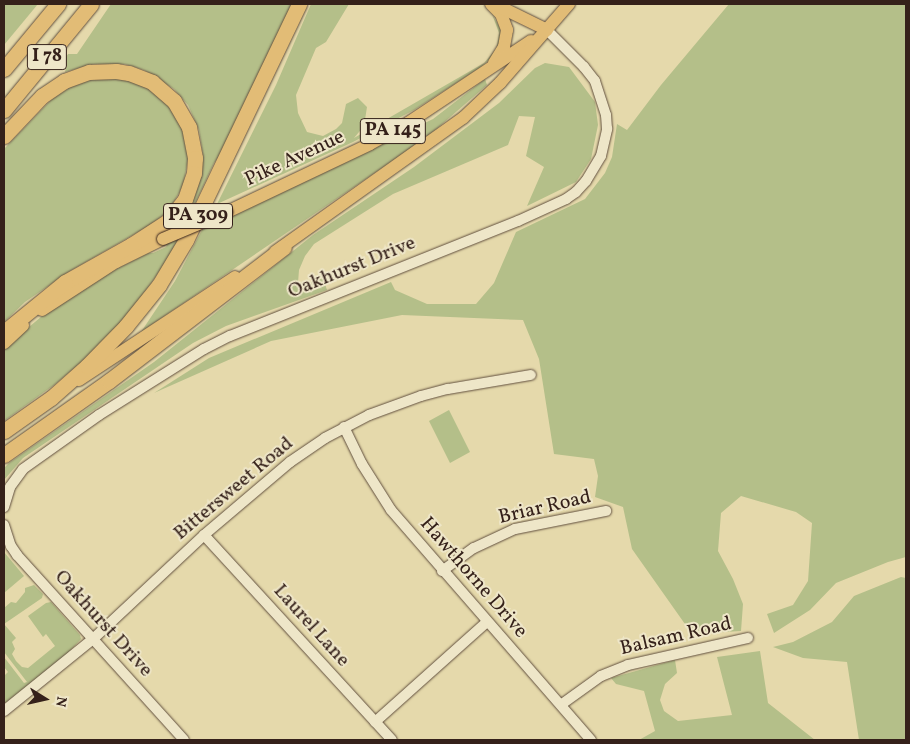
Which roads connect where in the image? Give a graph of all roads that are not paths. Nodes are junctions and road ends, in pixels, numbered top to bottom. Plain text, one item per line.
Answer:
1 (58, 4) edge
2 (91, 4) edge
3 (299, 4) edge
4 (493, 4) edge
5 (568, 4) edge
6 (547, 30) junction
7 (490, 69) junction
8 (4, 70) edge
9 (4, 110) edge
10 (4, 136) edge
11 (284, 247) junction
12 (4, 332) edge
13 (4, 342) edge
14 (531, 375) dead end
15 (51, 398) junction
16 (344, 427) junction
17 (4, 431) edge
18 (4, 455) edge
19 (4, 507) edge
20 (606, 511) dead end
21 (4, 525) edge
22 (204, 535) junction
23 (442, 571) junction
24 (487, 622) junction
25 (93, 638) junction
26 (748, 638) dead end
27 (562, 704) junction
28 (4, 711) edge
29 (375, 722) junction
30 (184, 740) edge
31 (392, 740) edge
32 (591, 740) edge

1 - 8 highway, I 78
2 - 9 highway, I 78
3 - 15 highway, PA 309
4 - 6 main road
4 - 7 main road
5 - 6 main road, Pike Avenue / PA 145
6 - 7 main road, Pike Avenue / PA 145
6 - 11 main road, Pike Avenue / PA 145
6 - 19 street, Oakhurst Drive
7 - 13 main road, Pike Avenue / PA 145, bridge
10 - 12 highway
11 - 15 main road, PA 145
11 - 18 highway
14 - 16 street, Bittersweet Road
15 - 17 highway, PA 309
16 - 22 street, Bittersweet Road
16 - 23 street, Hawthorne Drive
20 - 23 street, Briar Road
21 - 25 street, Oakhurst Drive
22 - 25 street, Bittersweet Road
22 - 29 street, Laurel Lane
23 - 24 street, Hawthorne Drive
24 - 27 street, Hawthorne Drive
24 - 29 street
25 - 28 street, Bittersweet Road
25 - 30 street, Oakhurst Drive
26 - 27 street, Balsam Road
27 - 32 street, Hawthorne Drive
29 - 31 street, Laurel Lane

